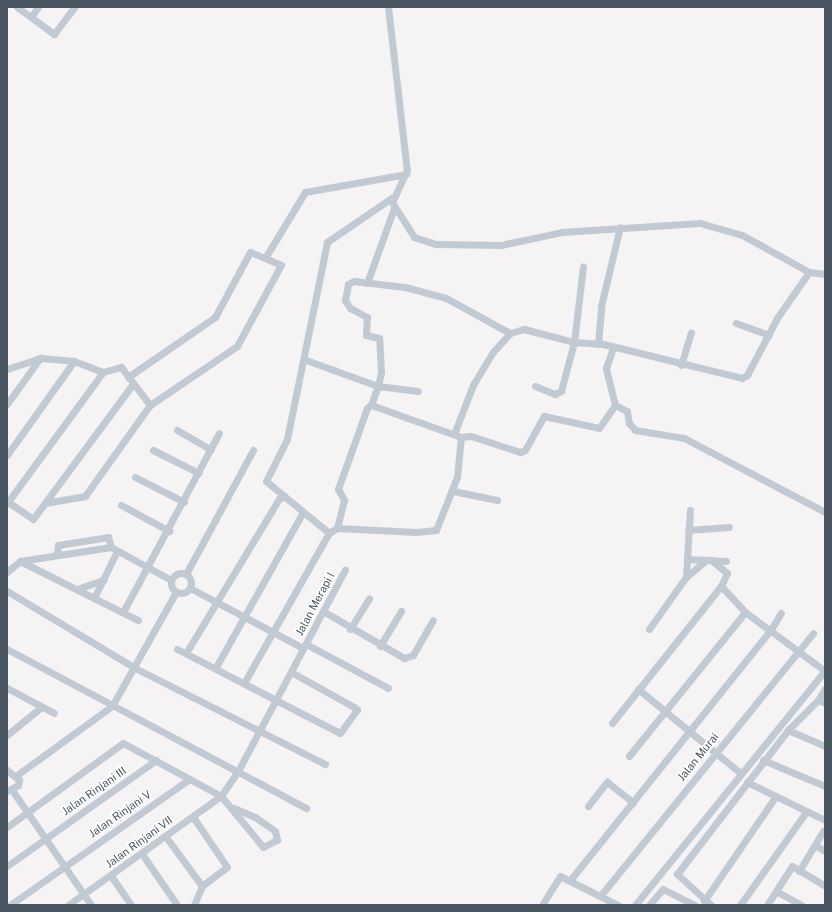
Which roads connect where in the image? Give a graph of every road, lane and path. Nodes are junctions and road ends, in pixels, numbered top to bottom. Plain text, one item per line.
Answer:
1 (17, 7) edge
2 (38, 7) edge
3 (74, 7) edge
4 (388, 7) edge
5 (31, 17) junction
6 (406, 174) junction
7 (393, 196) junction
8 (394, 208) junction
9 (620, 227) junction
10 (264, 258) junction
11 (583, 267) dead end
12 (809, 272) junction
13 (825, 274) edge
14 (367, 283) junction
15 (736, 323) dead end
16 (510, 333) junction
17 (691, 333) dead end
18 (768, 335) junction
19 (574, 342) junction
20 (598, 344) junction
21 (613, 348) junction
22 (41, 358) junction
23 (306, 360) junction
24 (74, 361) junction
25 (681, 365) junction
26 (7, 369) edge
27 (103, 372) junction
28 (128, 377) junction
29 (133, 384) junction
30 (378, 386) junction
31 (535, 386) dead end
32 (418, 391) dead end
33 (7, 404) edge
34 (371, 405) junction
35 (615, 405) junction
36 (150, 406) junction
37 (177, 430) dead end
38 (219, 433) dead end
39 (458, 436) junction
40 (153, 450) dead end
41 (211, 450) junction
42 (253, 450) dead end
43 (7, 455) edge
44 (199, 473) junction
45 (135, 477) dead end
46 (452, 491) junction
47 (284, 496) junction
48 (497, 500) dead end
49 (7, 501) edge
50 (184, 502) junction
51 (45, 503) junction
52 (121, 505) dead end
53 (690, 510) dead end
54 (303, 512) junction
55 (825, 512) edge
56 (729, 527) dead end
57 (337, 528) junction
58 (688, 530) junction
59 (169, 531) junction
60 (329, 533) junction
61 (114, 549) junction
62 (57, 554) junction
63 (687, 559) junction
64 (20, 561) junction
65 (708, 561) junction
66 (726, 561) dead end
67 (147, 566) junction
68 (345, 570) dead end
69 (7, 572) edge
70 (186, 574) junction
71 (686, 577) junction
72 (103, 580) junction
73 (171, 580) junction
74 (721, 586) junction
75 (190, 588) junction
76 (77, 589) junction
77 (7, 591) edge
78 (176, 592) junction
79 (94, 598) junction
80 (216, 599) junction
81 (369, 599) dead end
82 (401, 610) dead end
83 (323, 611) junction
84 (123, 612) junction
85 (745, 612) junction
86 (780, 613) dead end
87 (245, 616) junction
88 (138, 620) dead end
89 (432, 620) dead end
90 (350, 629) junction
91 (648, 629) dead end
92 (770, 631) junction
93 (273, 632) junction
94 (813, 633) dead end
95 (304, 646) junction
96 (380, 646) junction
97 (7, 649) edge
98 (177, 649) dead end
99 (800, 651) junction
100 (186, 653) junction
101 (216, 667) junction
102 (135, 668) junction
103 (825, 671) edge
104 (291, 672) junction
105 (244, 682) junction
106 (7, 688) edge
107 (388, 688) dead end
108 (638, 689) junction
109 (825, 689) edge
110 (274, 700) junction
111 (822, 701) edge
112 (112, 706) junction
113 (40, 708) junction
114 (666, 712) junction
115 (54, 713) dead end
116 (612, 723) dead end
117 (690, 730) junction
118 (788, 730) junction
119 (258, 732) junction
120 (7, 734) edge
121 (825, 746) edge
122 (715, 752) junction
123 (629, 756) dead end
124 (156, 760) junction
125 (763, 760) junction
126 (325, 764) dead end
127 (7, 770) edge
128 (238, 771) junction
129 (739, 772) junction
130 (17, 775) junction
131 (189, 779) junction
132 (747, 782) junction
133 (825, 786) edge
134 (10, 790) edge
135 (221, 796) junction
136 (776, 796) junction
137 (633, 802) junction
138 (588, 806) dead end
139 (234, 808) junction
140 (306, 808) dead end
141 (806, 812) junction
142 (25, 814) junction
143 (193, 817) junction
144 (825, 820) edge
145 (7, 827) edge
146 (823, 831) dead end
147 (166, 837) junction
148 (44, 840) junction
149 (815, 845) junction
150 (825, 851) edge
151 (142, 854) junction
152 (7, 866) edge
153 (63, 867) junction
154 (799, 871) junction
155 (111, 876) junction
156 (571, 879) junction
157 (202, 886) junction
158 (825, 886) edge
159 (776, 891) junction
160 (84, 894) junction
161 (601, 895) junction
162 (704, 901) junction
163 (10, 905) edge
164 (68, 905) edge
165 (91, 905) edge
166 (131, 905) edge
167 (177, 905) edge
168 (194, 905) edge
169 (542, 905) edge
170 (618, 905) edge
171 (635, 905) edge
172 (649, 905) edge
173 (695, 905) edge
174 (711, 905) edge
175 (740, 905) edge
176 (767, 905) edge
177 (800, 905) edge

1 - 5 street
2 - 5 street
3 - 5 street
4 - 6 street
6 - 7 street
6 - 10 street
7 - 8 street
7 - 23 street
8 - 9 street
8 - 14 street
9 - 12 street
9 - 20 street
10 - 28 street
10 - 36 street
11 - 19 street
12 - 13 street
12 - 18 street
14 - 16 street
14 - 30 street
15 - 18 street
16 - 19 street
16 - 39 street
17 - 25 street
18 - 25 street
19 - 20 street
19 - 31 street
20 - 21 street
21 - 25 street
21 - 35 street
22 - 24 street
22 - 26 street
22 - 33 street
23 - 30 street
23 - 47 street
24 - 27 street
24 - 43 street
27 - 28 street
27 - 49 street
28 - 29 street
29 - 36 street
29 - 51 street
30 - 32 street
30 - 34 street
34 - 39 street
34 - 57 street
35 - 39 street
35 - 55 street
36 - 51 street
37 - 41 street
38 - 41 street
39 - 46 street
40 - 44 street
41 - 44 street
42 - 70 street
44 - 50 street
45 - 50 street
46 - 48 street
46 - 57 street
47 - 54 street
47 - 80 street
49 - 51 street
50 - 59 street
52 - 59 street
53 - 58 street
54 - 60 street
54 - 87 street
56 - 58 street
57 - 60 street
58 - 63 street
59 - 67 street
60 - 93 street
61 - 62 street
61 - 62 street
61 - 67 street
61 - 72 street
62 - 64 street
63 - 65 street
63 - 71 street
64 - 69 street
64 - 76 street
65 - 66 street
65 - 71 street
65 - 74 street
67 - 73 street
67 - 84 street
68 - 83 street, Jalan Merapi I
70 - 73 street
70 - 75 street
71 - 91 street
72 - 76 street
72 - 79 street
73 - 78 street
74 - 85 street
74 - 108 street
75 - 78 street
75 - 80 street
76 - 79 street
77 - 102 street
78 - 102 street
79 - 84 street
80 - 87 street
80 - 100 street
81 - 90 street
82 - 96 street
83 - 90 street
83 - 95 street, Jalan Merapi I
84 - 88 street
85 - 92 street
85 - 114 street
86 - 92 street
87 - 93 street
87 - 101 street
89 - 96 street
90 - 96 street
92 - 99 street
92 - 117 street
93 - 95 street
93 - 105 street
94 - 99 street, Jalan Murai
95 - 104 street, Jalan Merapi I
95 - 107 street
97 - 112 street
98 - 100 street
99 - 103 street
99 - 122 street, Jalan Murai
100 - 101 street
101 - 105 street
102 - 112 street
102 - 119 street
103 - 129 street
104 - 110 street, Jalan Merapi I
104 - 110 street
105 - 110 street
106 - 113 street
108 - 114 street
108 - 116 street
109 - 111 street
110 - 119 street, Jalan Merapi I
111 - 118 street
112 - 128 street
112 - 130 street
113 - 115 street
113 - 120 street
114 - 117 street
114 - 123 street
117 - 122 street
117 - 137 street
118 - 121 street
118 - 125 street
119 - 126 street
119 - 128 street, Jalan Rinjani VII
122 - 129 street
122 - 161 street, Jalan Murai
124 - 131 street
124 - 142 street
124 - 148 street, Jalan Rinjani III
125 - 132 street
125 - 133 street
127 - 130 street
128 - 135 street, Jalan Rinjani VII
128 - 140 street
129 - 171 street
130 - 134 street
131 - 135 street
131 - 153 street, Jalan Rinjani V
132 - 136 street
132 - 162 street
134 - 142 street
135 - 139 street
135 - 143 street, Jalan Rinjani VII
136 - 141 street
136 - 162 street
137 - 138 street
137 - 156 street
139 - 139 street
141 - 144 street
141 - 175 street
142 - 145 street
142 - 148 street
143 - 147 street, Jalan Rinjani VII
143 - 157 street
146 - 149 street
147 - 151 street, Jalan Rinjani VII
147 - 157 street
148 - 152 street, Jalan Rinjani III
148 - 153 street
149 - 150 street
149 - 154 street
151 - 155 street, Jalan Rinjani VII
151 - 167 street
153 - 160 street
153 - 163 street, Jalan Rinjani V
154 - 158 street
154 - 159 street
155 - 160 street, Jalan Rinjani VII
155 - 166 street
156 - 161 street
156 - 169 street
157 - 168 street
159 - 176 street
159 - 177 street
160 - 164 street, Jalan Rinjani VII
160 - 165 street
161 - 170 street
162 - 174 street
172 - 173 street

